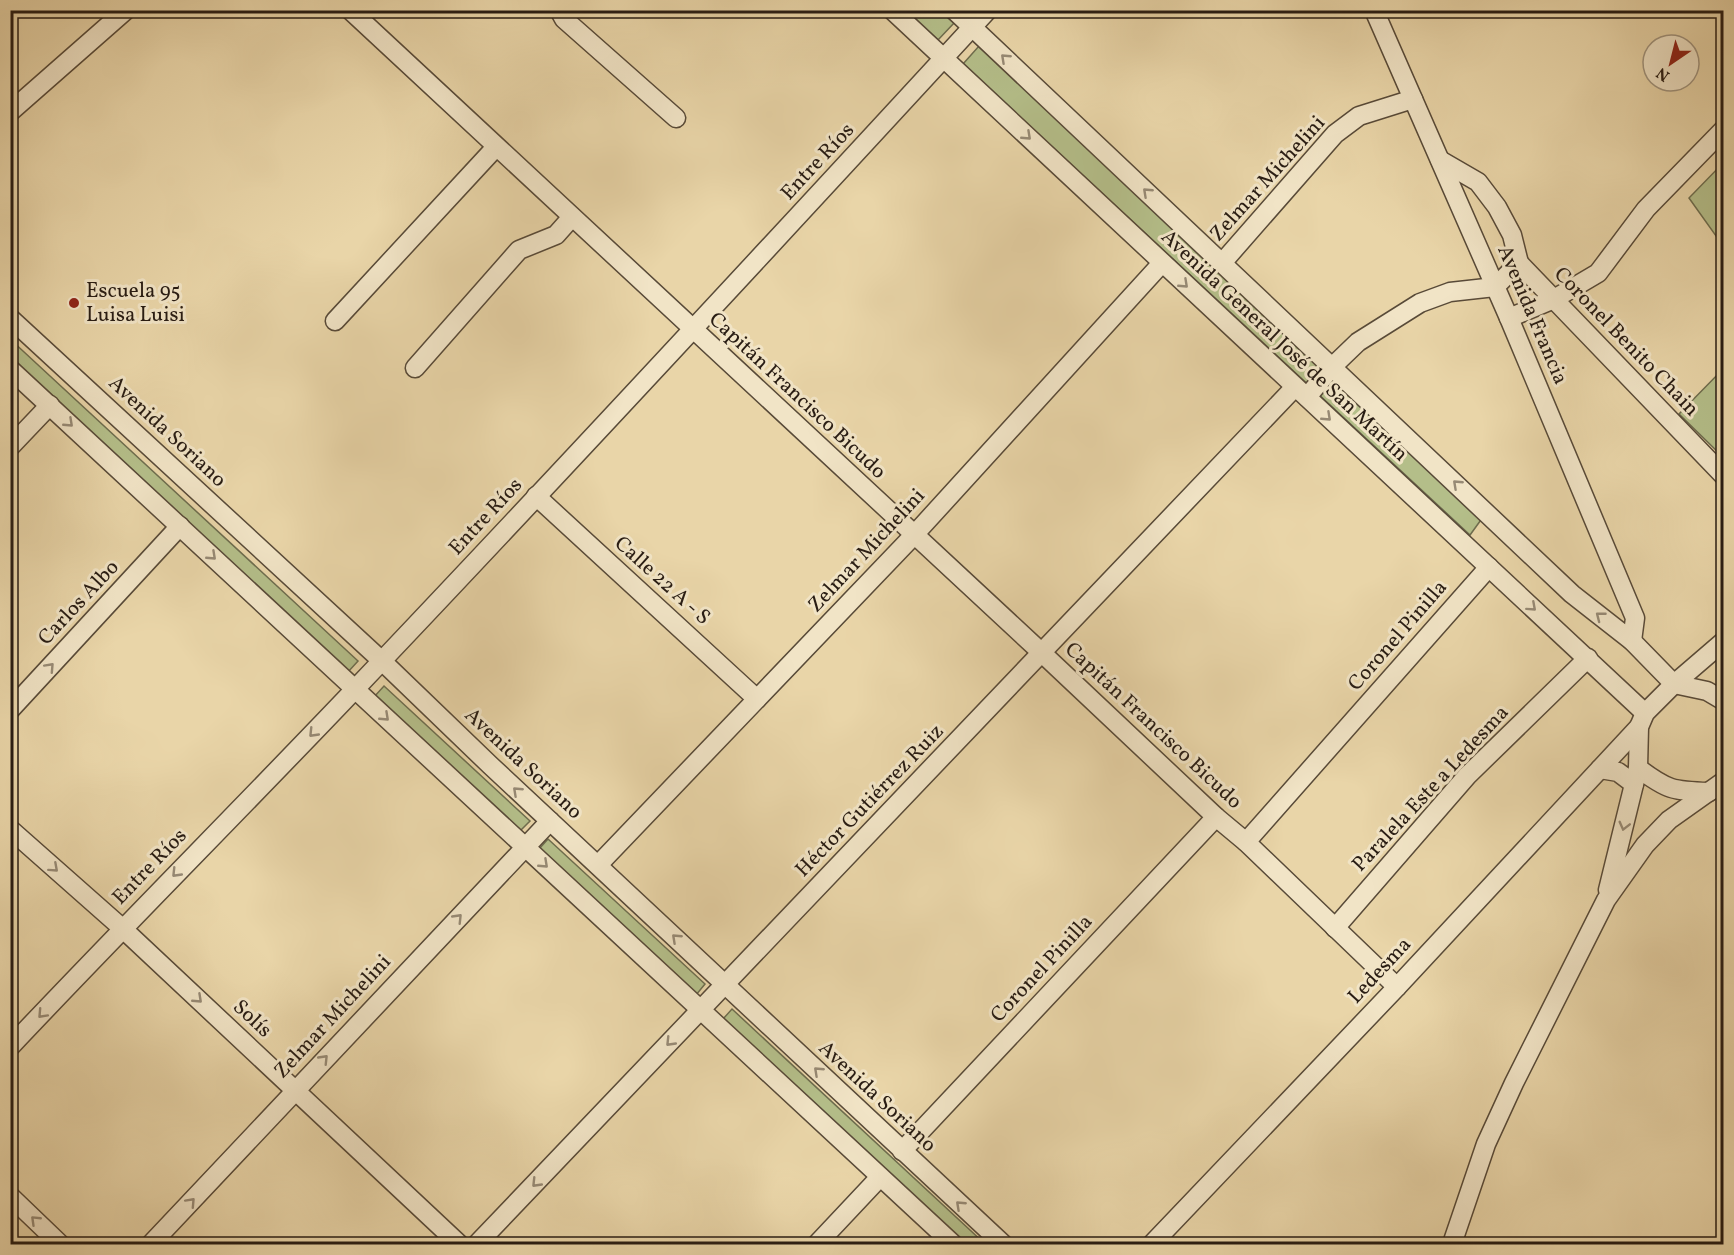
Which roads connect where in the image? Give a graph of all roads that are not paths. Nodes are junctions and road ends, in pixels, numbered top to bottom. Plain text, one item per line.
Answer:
1 (126, 10) edge
2 (350, 10) edge
3 (559, 10) edge
4 (892, 10) edge
5 (954, 10) edge
6 (988, 10) edge
7 (1374, 10) edge
8 (972, 27) junction
9 (944, 59) junction
10 (1413, 99) junction
11 (10, 112) edge
12 (676, 118) dead end
13 (1724, 129) edge
14 (496, 147) junction
15 (1440, 160) junction
16 (572, 217) junction
17 (1162, 263) junction
18 (1519, 263) junction
19 (1222, 264) junction
20 (1496, 287) junction
21 (1554, 299) junction
22 (10, 318) edge
23 (1509, 318) junction
24 (335, 321) dead end
25 (692, 330) junction
26 (1332, 367) junction
27 (415, 368) dead end
28 (10, 369) edge
29 (1301, 392) junction
30 (50, 405) junction
31 (10, 447) edge
32 (1724, 476) edge
33 (536, 496) junction
34 (180, 526) junction
35 (914, 535) junction
36 (1489, 567) junction
37 (1632, 641) junction
38 (1724, 641) edge
39 (1042, 653) junction
40 (1588, 658) junction
41 (382, 661) junction
42 (1674, 684) junction
43 (355, 689) junction
44 (758, 699) junction
45 (1724, 701) edge
46 (10, 710) edge
47 (1642, 720) junction
48 (1600, 769) junction
49 (1636, 776) junction
50 (1716, 787) edge
51 (1216, 817) junction
52 (550, 821) junction
53 (10, 829) edge
54 (1246, 842) junction
55 (525, 847) junction
56 (598, 865) junction
57 (1606, 900) junction
58 (122, 928) junction
59 (1335, 928) junction
60 (726, 985) junction
61 (1397, 987) junction
62 (700, 1010) junction
63 (10, 1047) edge
64 (295, 1090) junction
65 (902, 1151) junction
66 (880, 1177) junction
67 (10, 1196) edge
68 (60, 1245) edge
69 (151, 1245) edge
70 (459, 1245) edge
71 (477, 1245) edge
72 (817, 1245) edge
73 (953, 1245) edge
74 (1003, 1245) edge
75 (1152, 1245) edge
76 (1452, 1245) edge

1 - 11 street
2 - 14 street, Capitán Francisco Bicudo
3 - 12 street
4 - 9 street, Avenida General José de San Martín
5 - 8 street, Avenida General José de San Martín
6 - 8 street, Entre Ríos
7 - 10 street, Avenida Francia
8 - 9 street, Entre Ríos
19 -> 8 street, Avenida General José de San Martín
9 -> 17 street, Avenida General José de San Martín
9 - 25 street, Entre Ríos
10 - 15 street, Avenida Francia
10 - 19 street, Zelmar Michelini
13 - 21 street
14 - 16 street, Capitán Francisco Bicudo
14 - 24 street
15 - 18 street
15 - 20 street, Avenida Francia
16 - 25 street, Capitán Francisco Bicudo
16 - 27 street
17 -> 29 street, Avenida General José de San Martín
17 - 35 street, Zelmar Michelini
18 - 20 street
18 - 21 street, Coronel Benito Chain
19 - 26 street, Avenida General José de San Martín
20 - 23 street, Avenida Francia
20 - 26 street, Héctor Gutiérrez Ruiz
21 - 23 street
21 - 32 street, Coronel Benito Chain
22 - 41 street, Avenida Soriano
23 - 37 street, Avenida Francia
25 - 33 street, Entre Ríos
25 - 35 street, Capitán Francisco Bicudo
26 - 29 street, Héctor Gutiérrez Ruiz
37 -> 26 street, Avenida General José de San Martín
28 - 30 street
29 -> 36 street, Avenida General José de San Martín
29 - 39 street, Héctor Gutiérrez Ruiz
30 - 31 street
30 -> 34 street
33 - 41 street, Entre Ríos
33 - 44 street, Calle 22 A - S
34 -> 43 street
46 -> 34 street, Carlos Albo
35 - 39 street, Capitán Francisco Bicudo
35 - 44 street, Zelmar Michelini
36 -> 40 street, Avenida General José de San Martín
36 - 54 street, Coronel Pinilla
37 - 42 street, Avenida General José de San Martín
38 - 42 street
39 - 51 street, Capitán Francisco Bicudo
39 - 60 street, Héctor Gutiérrez Ruiz
40 - 47 street, Avenida General José de San Martín
40 - 59 street, Paralela Este a Ledesma
41 - 43 street, Entre Ríos
52 -> 41 street, Avenida Soriano
42 - 45 street
42 - 47 street, Ledesma
43 -> 55 street
43 -> 58 street, Entre Ríos
44 - 56 street, Zelmar Michelini
47 - 48 street, Ledesma
47 - 49 street
48 - 49 street
48 - 61 street, Ledesma
49 - 50 street
49 -> 57 street
50 - 57 street
51 - 54 street, Capitán Francisco Bicudo
51 - 65 street, Coronel Pinilla
52 - 55 street, Zelmar Michelini
52 - 56 street, Avenida Soriano
53 -> 58 street, Solís
54 - 59 street, Capitán Francisco Bicudo
55 -> 62 street
64 -> 55 street, Zelmar Michelini
60 -> 56 street, Avenida Soriano
57 - 76 street
58 -> 63 street, Entre Ríos
58 -> 64 street, Solís
59 - 61 street, Capitán Francisco Bicudo
60 - 62 street, Héctor Gutiérrez Ruiz
65 -> 60 street, Avenida Soriano
61 - 75 street, Ledesma
62 - 66 street
62 -> 71 street, Héctor Gutiérrez Ruiz
69 -> 64 street, Zelmar Michelini
64 - 70 street, Solís
74 -> 65 street, Avenida Soriano
66 - 72 street
66 - 73 street
68 -> 67 street

